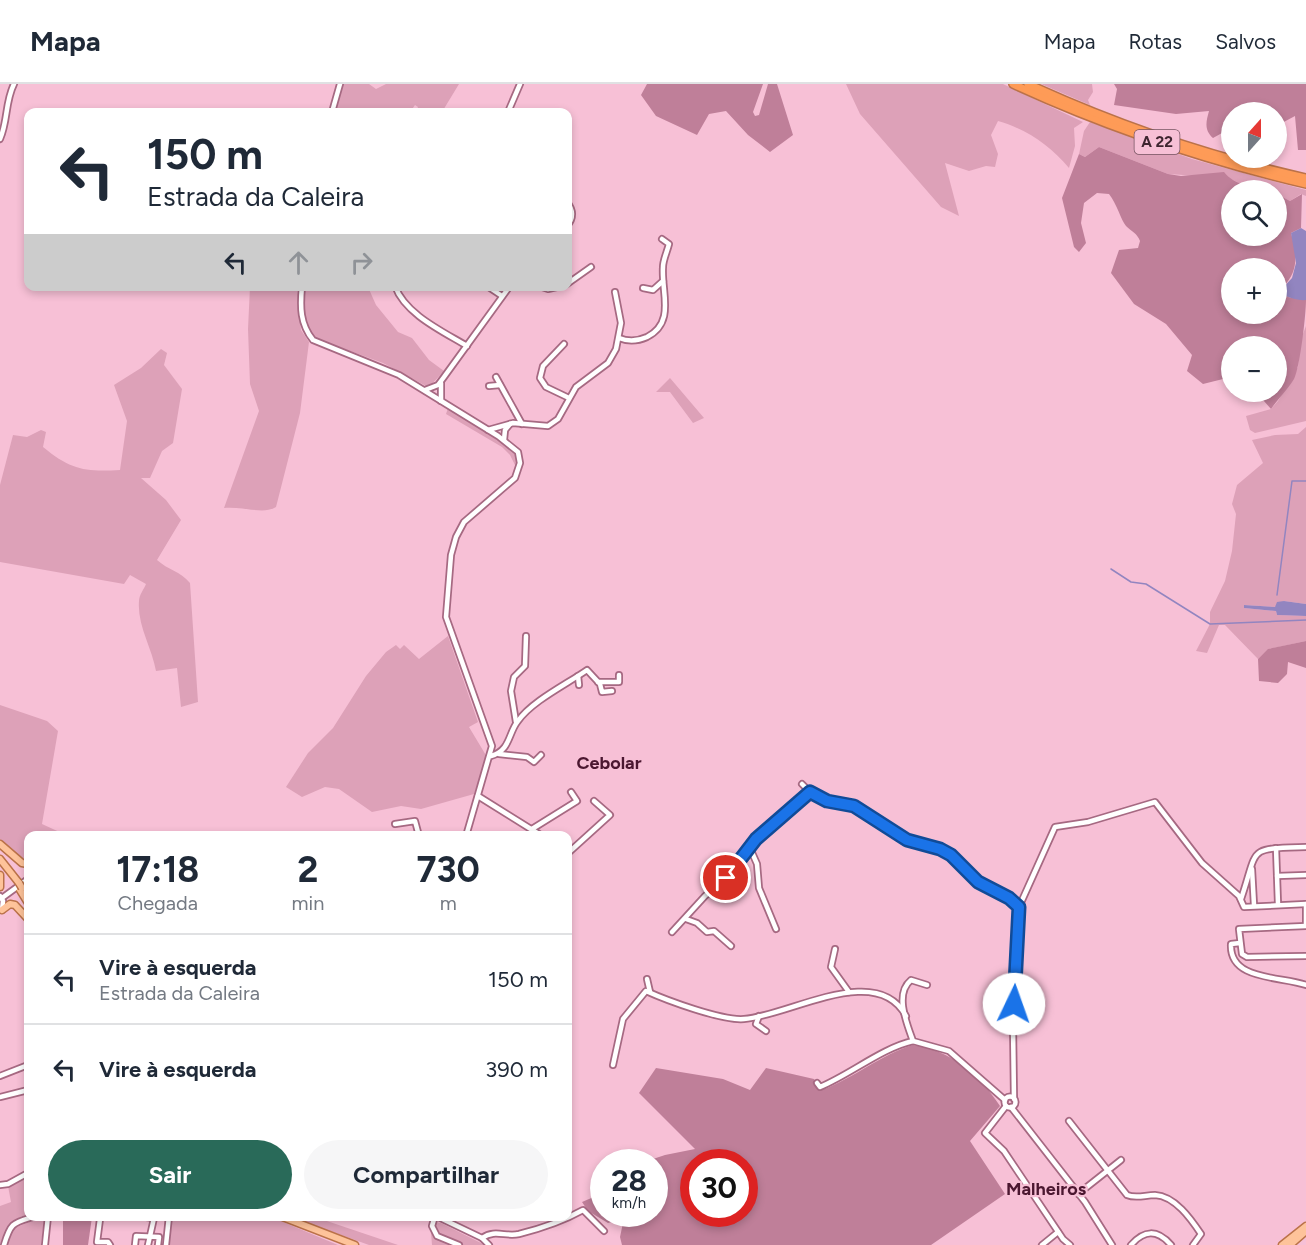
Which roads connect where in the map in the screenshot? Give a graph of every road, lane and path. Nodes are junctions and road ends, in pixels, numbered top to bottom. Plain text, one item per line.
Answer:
1 (14, 84) edge
2 (340, 84) edge
3 (520, 84) edge
4 (1013, 84) edge
5 (1028, 84) edge
6 (333, 108) edge
7 (510, 108) edge
8 (0, 140) edge
9 (1306, 178) edge
10 (1306, 184) edge
11 (662, 239) dead end
12 (591, 267) dead end
13 (572, 280) edge
14 (663, 281) junction
15 (643, 288) dead end
16 (302, 291) edge
17 (396, 291) edge
18 (494, 291) edge
19 (506, 291) edge
20 (615, 292) dead end
21 (502, 296) junction
22 (619, 338) junction
23 (564, 344) dead end
24 (467, 345) junction
25 (444, 377) junction
26 (496, 377) dead end
27 (500, 385) junction
28 (489, 386) dead end
29 (425, 390) junction
30 (569, 398) junction
31 (441, 401) junction
32 (513, 423) junction
33 (522, 424) junction
34 (488, 430) junction
35 (504, 440) junction
36 (526, 636) dead end
37 (619, 675) dead end
38 (578, 676) junction
39 (598, 682) junction
40 (579, 685) dead end
41 (612, 691) dead end
42 (516, 722) junction
43 (499, 754) junction
44 (541, 755) dead end
45 (491, 756) junction
46 (802, 784) dead end
47 (571, 792) dead end
48 (810, 792) junction
49 (478, 796) junction
50 (594, 801) dead end
51 (395, 824) dead end
52 (532, 829) junction
53 (418, 831) edge
54 (468, 831) edge
55 (535, 831) edge
56 (0, 844) edge
57 (1306, 847) edge
58 (750, 848) junction
59 (1276, 848) junction
60 (572, 849) edge
61 (0, 861) edge
62 (24, 863) edge
63 (1252, 868) junction
64 (0, 875) edge
65 (1306, 875) edge
66 (1277, 876) junction
67 (24, 882) edge
68 (0, 887) edge
69 (24, 894) edge
70 (1, 897) edge
71 (1241, 899) junction
72 (1278, 904) junction
73 (1306, 904) edge
74 (1254, 905) junction
75 (1019, 907) junction
76 (1, 911) edge
77 (24, 915) edge
78 (686, 919) junction
79 (1306, 925) edge
80 (776, 929) dead end
81 (672, 932) dead end
82 (1240, 943) junction
83 (730, 946) dead end
84 (835, 949) dead end
85 (1306, 956) edge
86 (1253, 957) junction
87 (1253, 972) junction
88 (647, 979) dead end
89 (927, 985) dead end
90 (1306, 985) edge
91 (650, 992) junction
92 (849, 992) junction
93 (759, 1016) junction
94 (906, 1016) junction
95 (766, 1031) dead end
96 (913, 1041) junction
97 (613, 1065) dead end
98 (24, 1067) edge
99 (0, 1076) edge
100 (817, 1083) dead end
101 (24, 1091) edge
102 (0, 1097) edge
103 (1010, 1102) junction
104 (1069, 1121) dead end
105 (1121, 1160) dead end
106 (1107, 1171) junction
107 (24, 1175) edge
108 (0, 1185) edge
109 (1078, 1194) junction
110 (572, 1216) edge
111 (24, 1219) edge
112 (47, 1221) edge
113 (100, 1221) edge
114 (153, 1221) edge
115 (168, 1221) edge
116 (293, 1221) edge
117 (434, 1221) edge
118 (446, 1221) edge
119 (563, 1221) edge
120 (1306, 1226) edge
121 (1306, 1231) edge
122 (604, 1232) dead end
123 (1058, 1232) junction
124 (149, 1237) junction
125 (482, 1238) junction
126 (97, 1244) edge
127 (4, 1245) edge
128 (45, 1245) edge
129 (110, 1245) edge
130 (135, 1245) edge
131 (148, 1245) edge
132 (158, 1245) edge
133 (166, 1245) edge
134 (355, 1245) edge
135 (459, 1245) edge
136 (489, 1245) edge
137 (1042, 1245) edge
138 (1070, 1245) edge
139 (1112, 1245) edge
140 (1131, 1245) edge
141 (1171, 1245) edge
142 (1193, 1245) edge
143 (1282, 1245) edge
144 (1290, 1245) edge

1 - 8 street
2 - 6 street
3 - 7 street
4 - 10 highway, A 22
5 - 9 highway, A 22
11 - 14 street
12 - 13 street
14 - 15 street
14 - 22 street
16 - 29 street
17 - 24 street
18 - 21 street
19 - 21 street
20 - 22 street
21 - 24 street
22 - 30 street
23 - 30 street
24 - 25 street
25 - 29 street
25 - 31 street
26 - 27 street
27 - 28 street
27 - 33 street
29 - 31 street
30 - 33 street
31 - 34 street
32 - 33 street
32 - 34 street
32 - 35 street
34 - 35 street
35 - 45 street
36 - 42 street
37 - 39 street
38 - 39 street
38 - 40 street
38 - 42 street
39 - 41 street
42 - 43 street
43 - 44 street
43 - 45 street
45 - 49 street
46 - 48 street
47 - 52 street
48 - 58 street
48 - 75 street
49 - 52 street
49 - 54 street
50 - 60 street
51 - 53 street
52 - 55 street
56 - 62 main road
57 - 59 street
58 - 78 street
58 - 80 street
59 - 63 street
59 - 66 street
61 - 69 main road
63 - 71 street
63 - 74 street
64 - 68 main road
65 - 66 street
66 - 72 street
67 - 70 street
70 - 76 street
71 - 74 street
71 - 75 street
72 - 73 street
72 - 74 street
73 - 79 street
75 - 103 street
76 - 77 main road
78 - 81 street
78 - 83 street
79 - 82 street
82 - 86 street
82 - 87 street
84 - 92 street
85 - 86 street
86 - 87 street
87 - 90 street
88 - 91 street
89 - 94 street
91 - 93 street
91 - 97 street
92 - 93 street
92 - 94 street
93 - 95 street
94 - 96 street
96 - 100 street
96 - 103 street
98 - 99 street
101 - 102 street
103 - 109 street
103 - 123 street
104 - 106 street
105 - 106 street
106 - 109 street
106 - 142 street
107 - 108 street
109 - 139 street
110 - 122 street
111 - 127 street
112 - 128 street
113 - 126 street
114 - 124 street
115 - 133 street
116 - 134 main road
117 - 135 street
118 - 125 street
119 - 125 street
120 - 143 main road
121 - 144 main road
123 - 137 street
123 - 138 street
124 - 130 street
124 - 131 street
124 - 132 street
125 - 136 street
126 - 129 street
140 - 141 street

